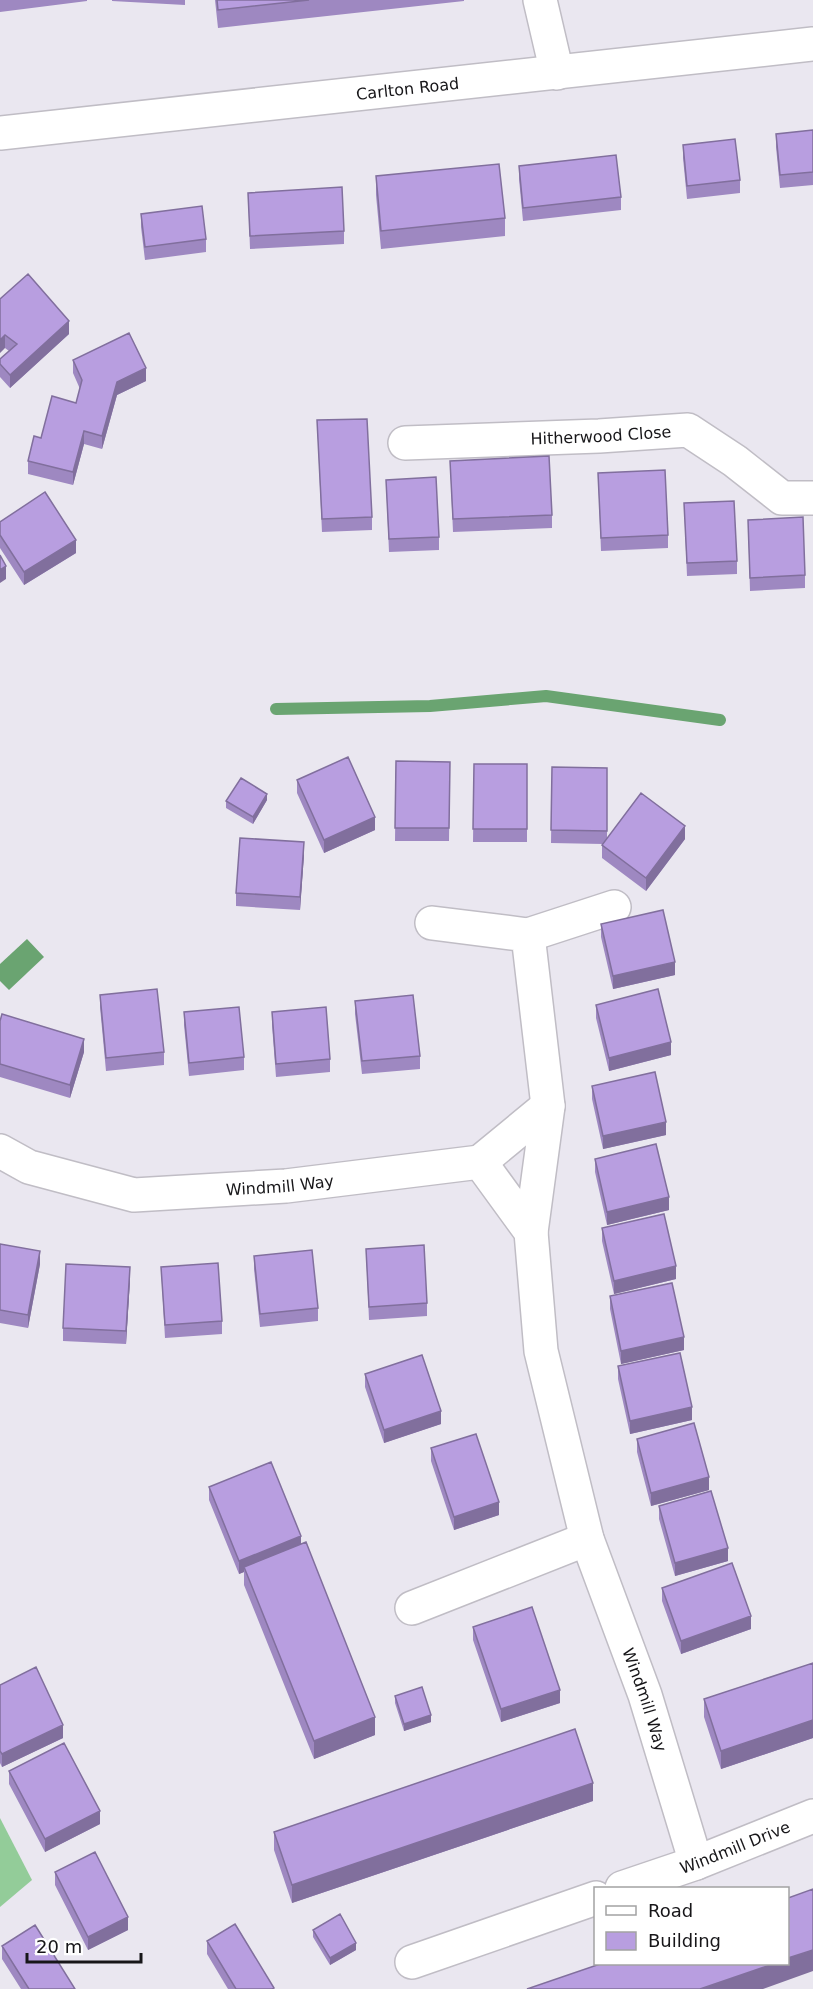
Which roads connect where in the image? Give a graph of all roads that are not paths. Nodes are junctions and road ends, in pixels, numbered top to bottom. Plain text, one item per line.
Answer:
1 (540, 0) edge
2 (813, 44) edge
3 (557, 73) junction
4 (0, 133) edge
5 (405, 443) dead end
6 (813, 498) edge
7 (614, 908) dead end
8 (432, 923) dead end
9 (528, 936) junction
10 (548, 1106) junction
11 (0, 1151) edge
12 (480, 1162) junction
13 (531, 1232) junction
14 (587, 1539) junction
15 (412, 1608) dead end
16 (813, 1816) edge
17 (696, 1863) junction
18 (625, 1887) edge
19 (594, 1899) edge
20 (412, 1962) dead end

1 - 3 street
2 - 3 street, Carlton Road
3 - 4 street, Carlton Road
5 - 6 street, Hitherwood Close
7 - 9 street
8 - 9 street
9 - 10 street, Windmill Way
10 - 12 street
10 - 13 street, Windmill Way
11 - 12 street, Windmill Way
12 - 13 street
13 - 14 street, Windmill Way
14 - 15 street
14 - 17 street, Windmill Way
16 - 17 street, Windmill Drive
17 - 18 street, Windmill Drive
19 - 20 street

